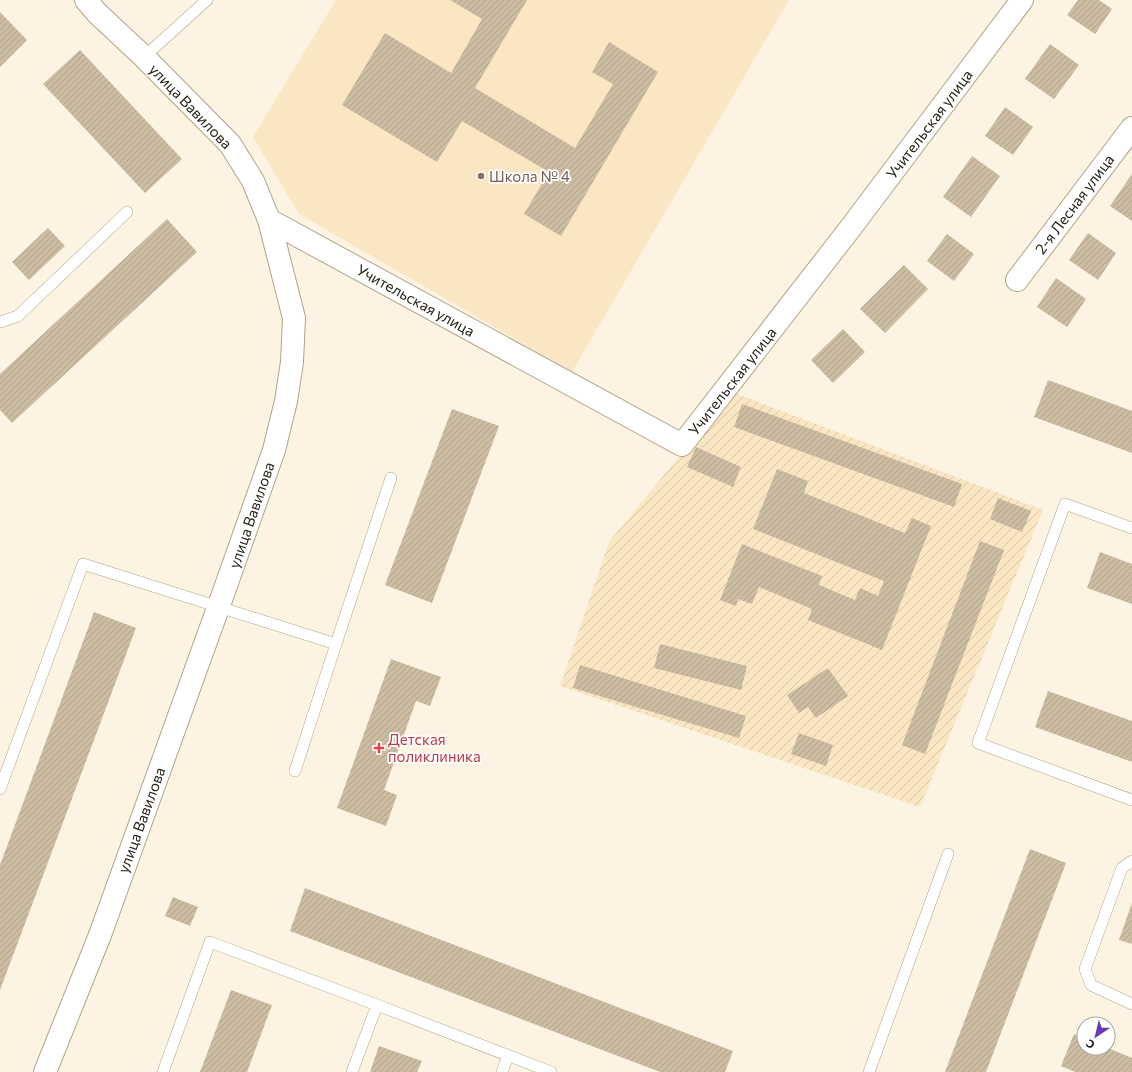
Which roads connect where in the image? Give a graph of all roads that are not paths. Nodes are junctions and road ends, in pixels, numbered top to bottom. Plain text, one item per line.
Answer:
1 (86, 0) edge
2 (207, 0) edge
3 (1022, 0) edge
4 (144, 57) junction
5 (1132, 128) edge
6 (127, 212) dead end
7 (269, 220) junction
8 (1017, 280) dead end
9 (0, 322) edge
10 (392, 478) dead end
11 (1132, 528) edge
12 (218, 607) junction
13 (336, 644) junction
14 (295, 771) dead end
15 (0, 789) edge
16 (1132, 800) edge
17 (948, 854) dead end
18 (1132, 861) edge
19 (1132, 1004) edge
20 (377, 1005) junction
21 (508, 1056) junction
22 (45, 1072) edge
23 (163, 1072) edge
24 (352, 1072) edge
25 (502, 1072) edge
26 (551, 1072) edge
27 (869, 1072) edge

1 - 4 street, улица Вавилова
2 - 4 lane
3 - 7 street, Учительская улица
4 - 7 street, улица Вавилова
5 - 8 street, 2-я Лесная улица
6 - 9 lane
7 - 12 street, улица Вавилова
10 - 13 lane
11 - 16 lane
12 - 13 lane
12 - 15 lane
12 - 22 street, улица Вавилова
13 - 14 lane
17 - 27 lane
18 - 19 lane
20 - 21 lane
20 - 23 lane
20 - 24 lane
21 - 25 lane
21 - 26 lane

